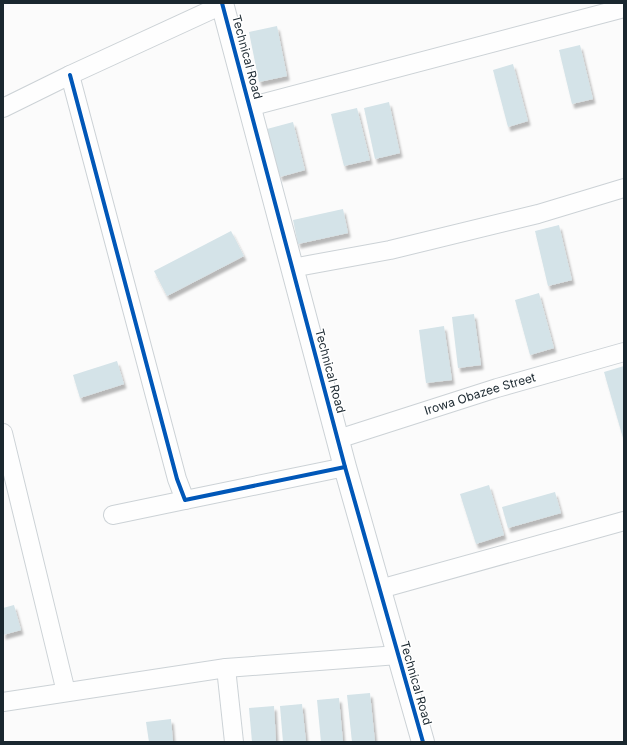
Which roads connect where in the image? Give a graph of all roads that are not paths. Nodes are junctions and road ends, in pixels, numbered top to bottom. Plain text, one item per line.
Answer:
1 (222, 4) edge
2 (624, 8) edge
3 (70, 75) junction
4 (249, 107) junction
5 (3, 108) edge
6 (624, 188) edge
7 (292, 268) junction
8 (624, 352) edge
9 (3, 433) edge
10 (338, 439) junction
11 (345, 467) junction
12 (185, 500) junction
13 (113, 515) dead end
14 (624, 521) edge
15 (380, 590) junction
16 (398, 655) junction
17 (226, 668) junction
18 (66, 692) junction
19 (3, 702) edge
20 (234, 742) edge
21 (423, 742) edge

1 - 3 street
1 - 4 street, Technical Road
2 - 4 street
3 - 5 street
3 - 12 street
4 - 7 street, Technical Road
6 - 7 street
7 - 10 street, Technical Road
8 - 10 street, Irowa Obazee Street
9 - 18 street
10 - 11 street, Technical Road
11 - 12 street
11 - 15 street, Technical Road
12 - 13 street
14 - 15 street
15 - 16 street, Technical Road
16 - 17 street
16 - 21 street, Technical Road
17 - 18 street
17 - 20 street
18 - 19 street

